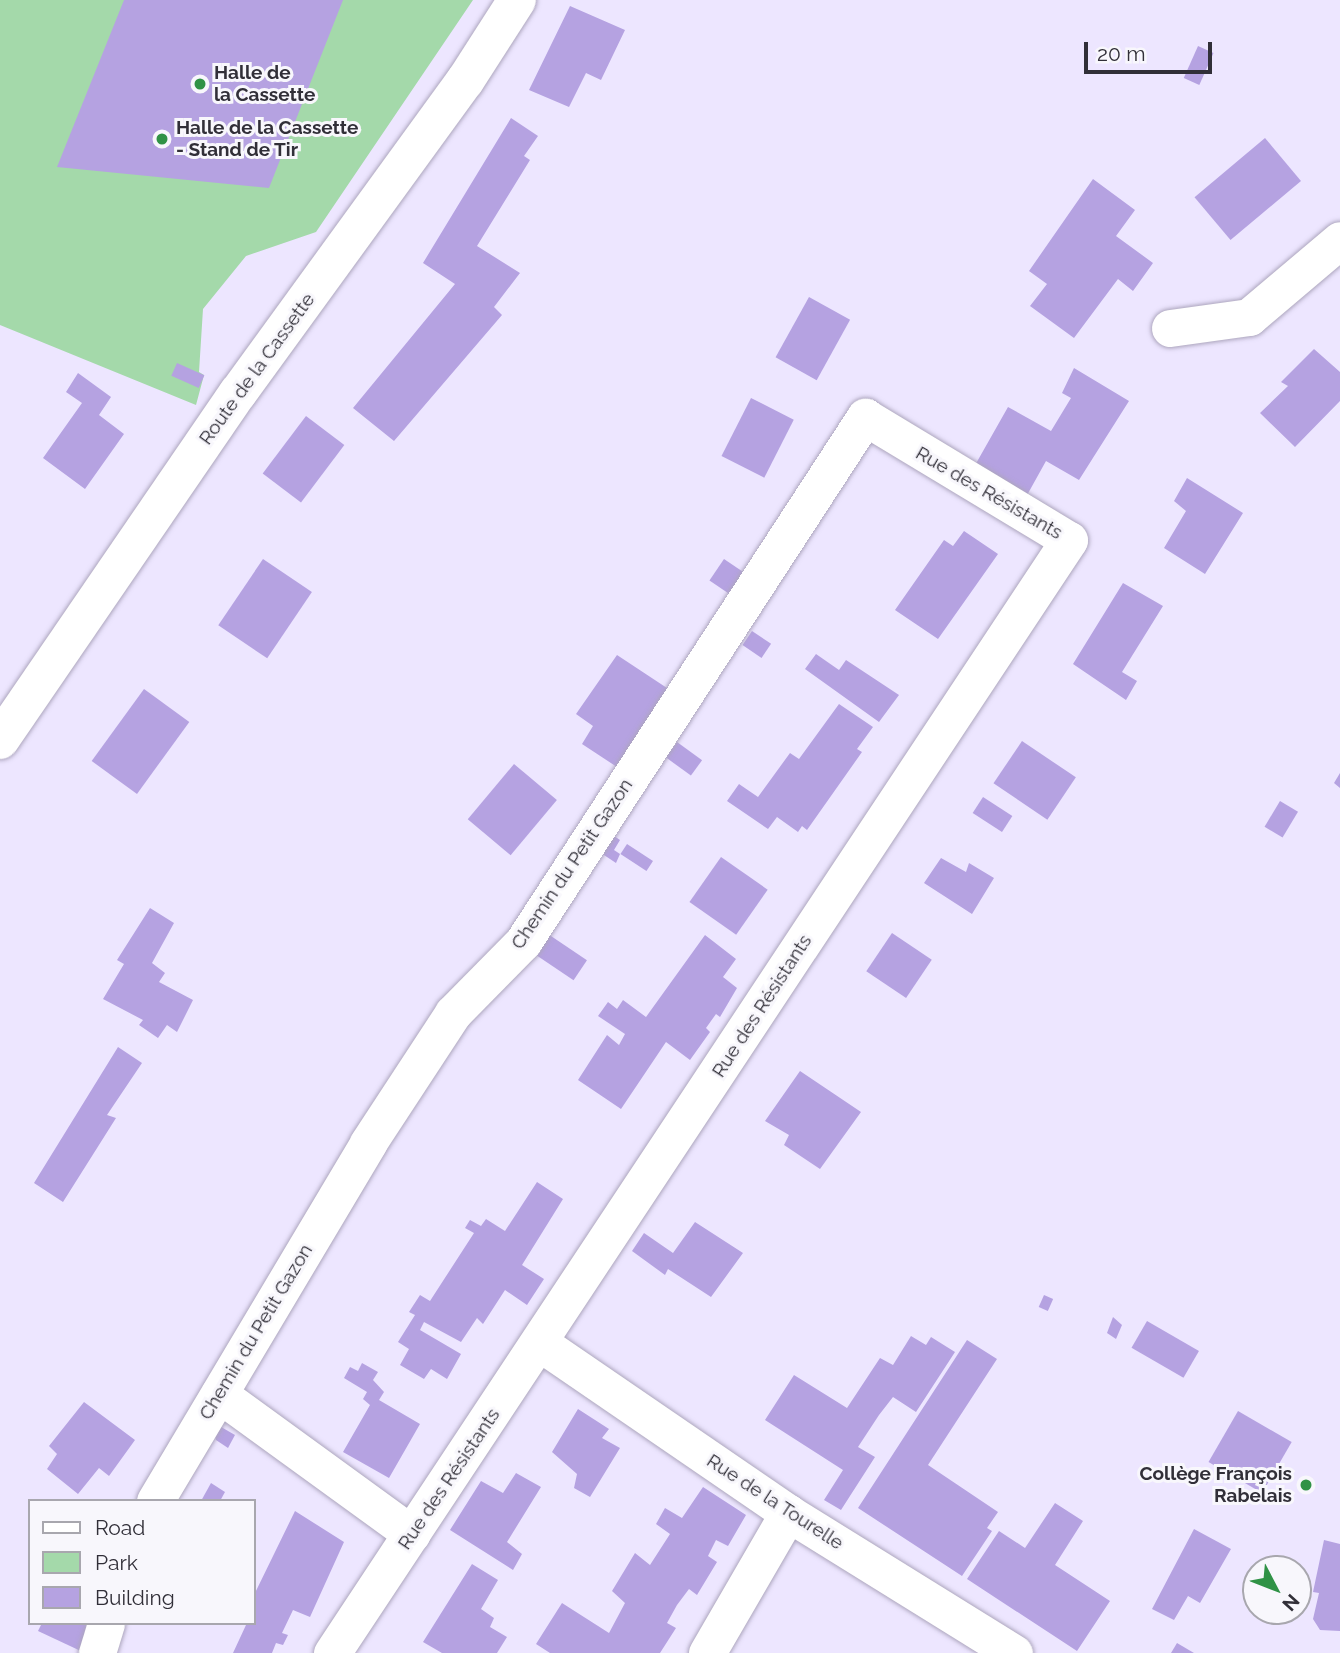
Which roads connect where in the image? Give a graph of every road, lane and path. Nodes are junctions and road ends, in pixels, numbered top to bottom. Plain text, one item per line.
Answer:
1 (517, 0) edge
2 (1340, 240) edge
3 (1170, 328) dead end
4 (880, 429) joint
5 (0, 740) edge
6 (540, 1343) junction
7 (219, 1394) junction
8 (156, 1499) edge
9 (788, 1513) junction
10 (412, 1534) junction
11 (105, 1625) edge
12 (97, 1653) edge
13 (332, 1653) edge
14 (706, 1653) edge
15 (1014, 1653) edge

1 - 5 street, Route de la Cassette
2 - 3 street
4 - 6 street, Rue des Résistants
4 - 7 street, Chemin du Petit Gazon
6 - 9 street, Rue de la Tourelle
6 - 10 street, Rue des Résistants
7 - 8 street, Chemin du Petit Gazon
7 - 10 street
9 - 14 street
9 - 15 street, Rue de la Tourelle
10 - 13 street, Rue des Résistants
11 - 12 street

